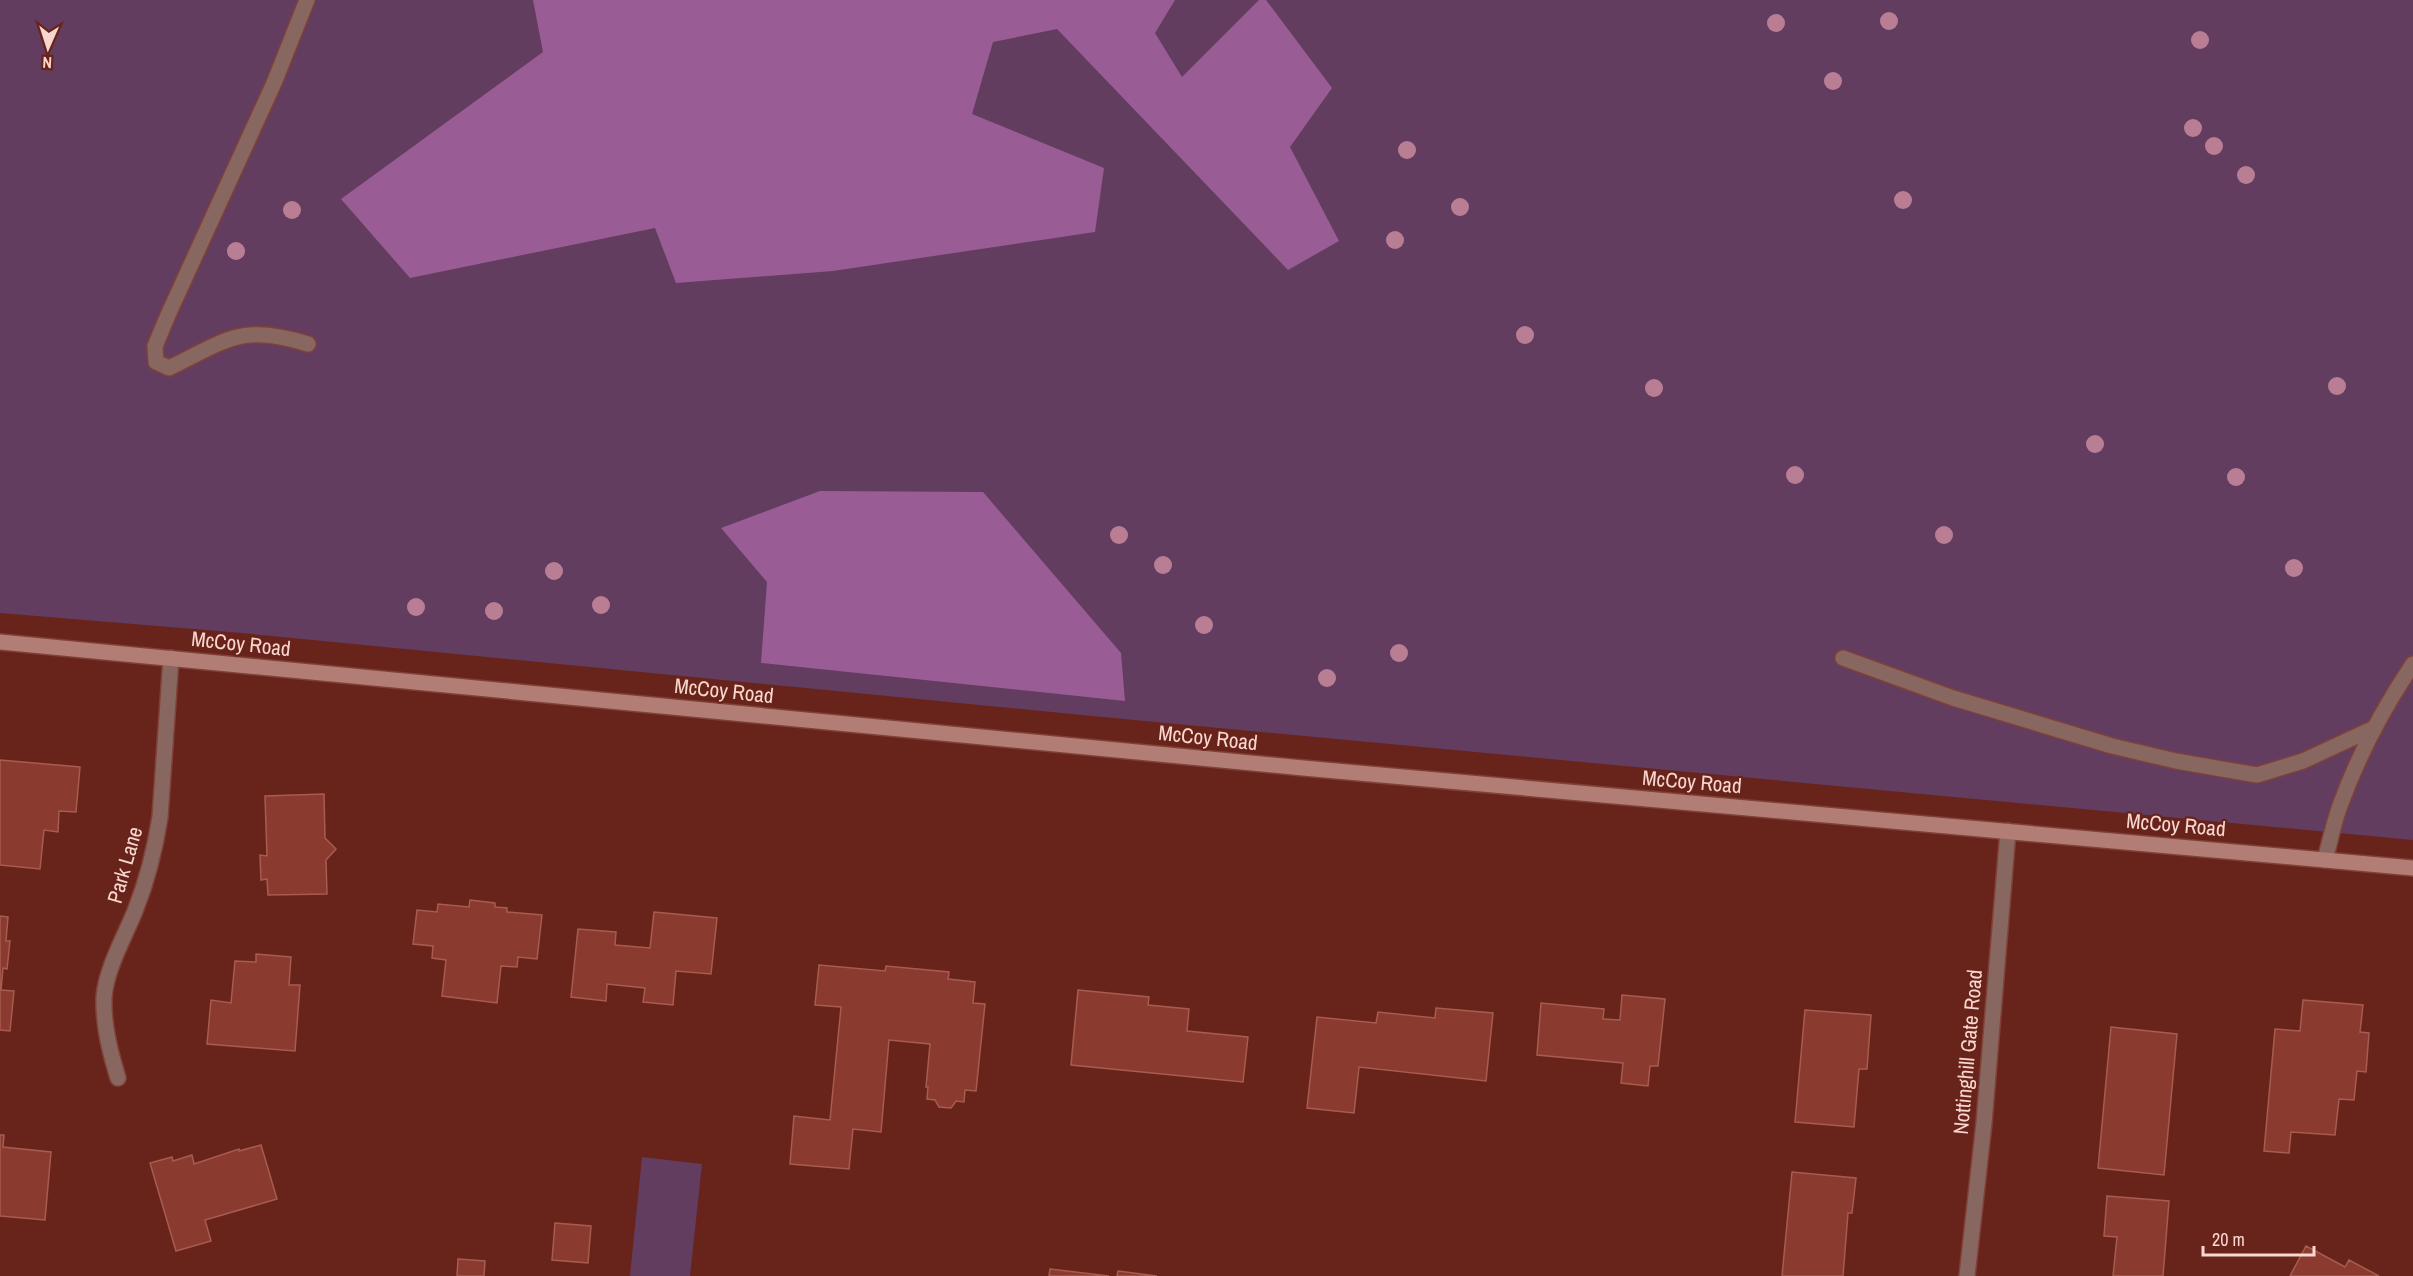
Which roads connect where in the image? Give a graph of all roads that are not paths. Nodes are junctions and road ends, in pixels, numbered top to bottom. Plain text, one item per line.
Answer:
1 (307, 0) edge
2 (308, 344) dead end
3 (0, 642) edge
4 (171, 658) junction
5 (1843, 658) dead end
6 (2413, 664) edge
7 (2374, 728) junction
8 (2008, 831) junction
9 (2325, 860) junction
10 (2413, 868) edge
11 (118, 1078) dead end
12 (1967, 1276) edge

1 - 2 street
3 - 4 main road, McCoy Road
4 - 8 main road, McCoy Road
4 - 11 street, Park Lane
5 - 7 street
6 - 7 street
7 - 9 street
8 - 9 main road, McCoy Road
8 - 12 street, Nottinghill Gate Road
9 - 10 main road, McCoy Road

